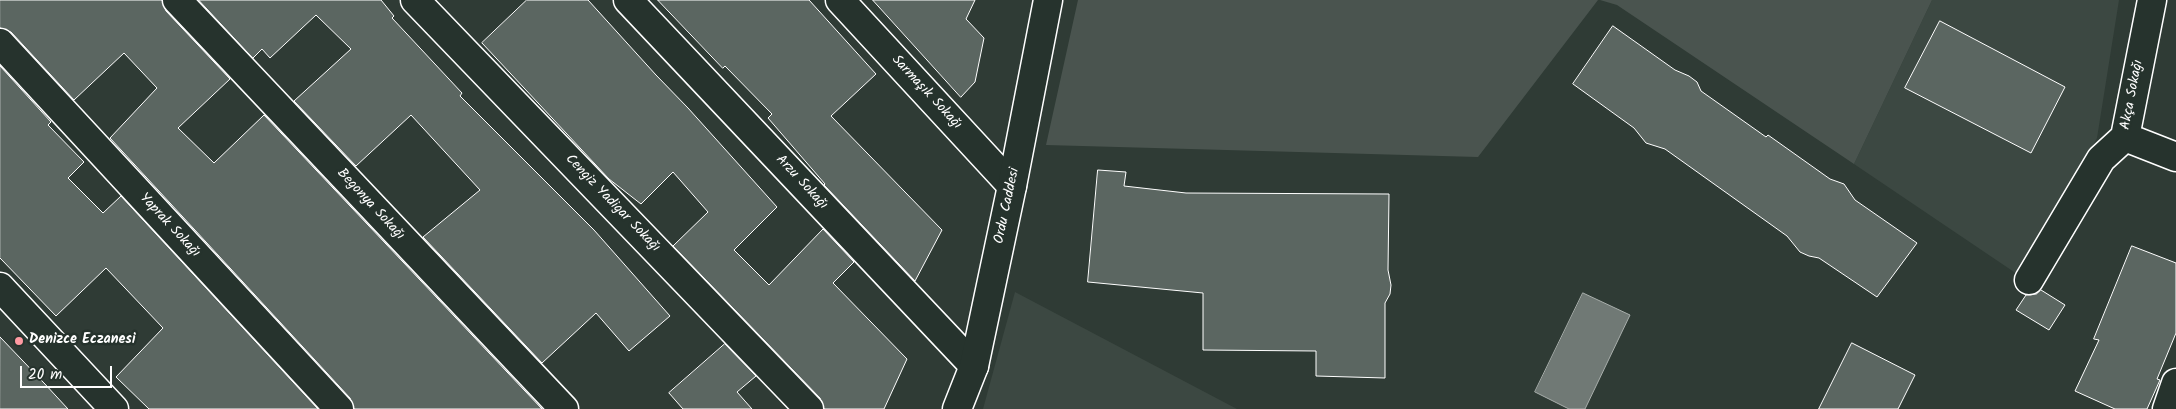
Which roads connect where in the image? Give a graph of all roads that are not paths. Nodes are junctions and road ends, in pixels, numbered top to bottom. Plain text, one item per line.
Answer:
1 (177, 0) edge
2 (415, 0) edge
3 (628, 0) edge
4 (840, 0) edge
5 (1048, 0) edge
6 (2152, 0) edge
7 (0, 43) edge
8 (2124, 138) junction
9 (2176, 157) edge
10 (1012, 186) junction
11 (2028, 280) dead end
12 (0, 287) edge
13 (974, 366) junction
14 (2176, 383) edge
15 (114, 409) edge
16 (339, 409) edge
17 (564, 409) edge
18 (809, 409) edge
19 (957, 409) edge
20 (2167, 409) edge

1 - 17 street, Begonya Sokağı
2 - 18 street, Cengiz Yadigar Sokağı
3 - 13 street, Arzu Sokağı
4 - 10 street, Sarmaşık Sokağı
5 - 10 street, Ordu Caddesi
6 - 8 street, Akça Sokağı
7 - 16 street, Yaprak Sokağı
8 - 9 street
8 - 11 street, Akça Sokağı
10 - 13 street, Ordu Caddesi
12 - 15 street
13 - 19 street, Ordu Caddesi
14 - 20 street

